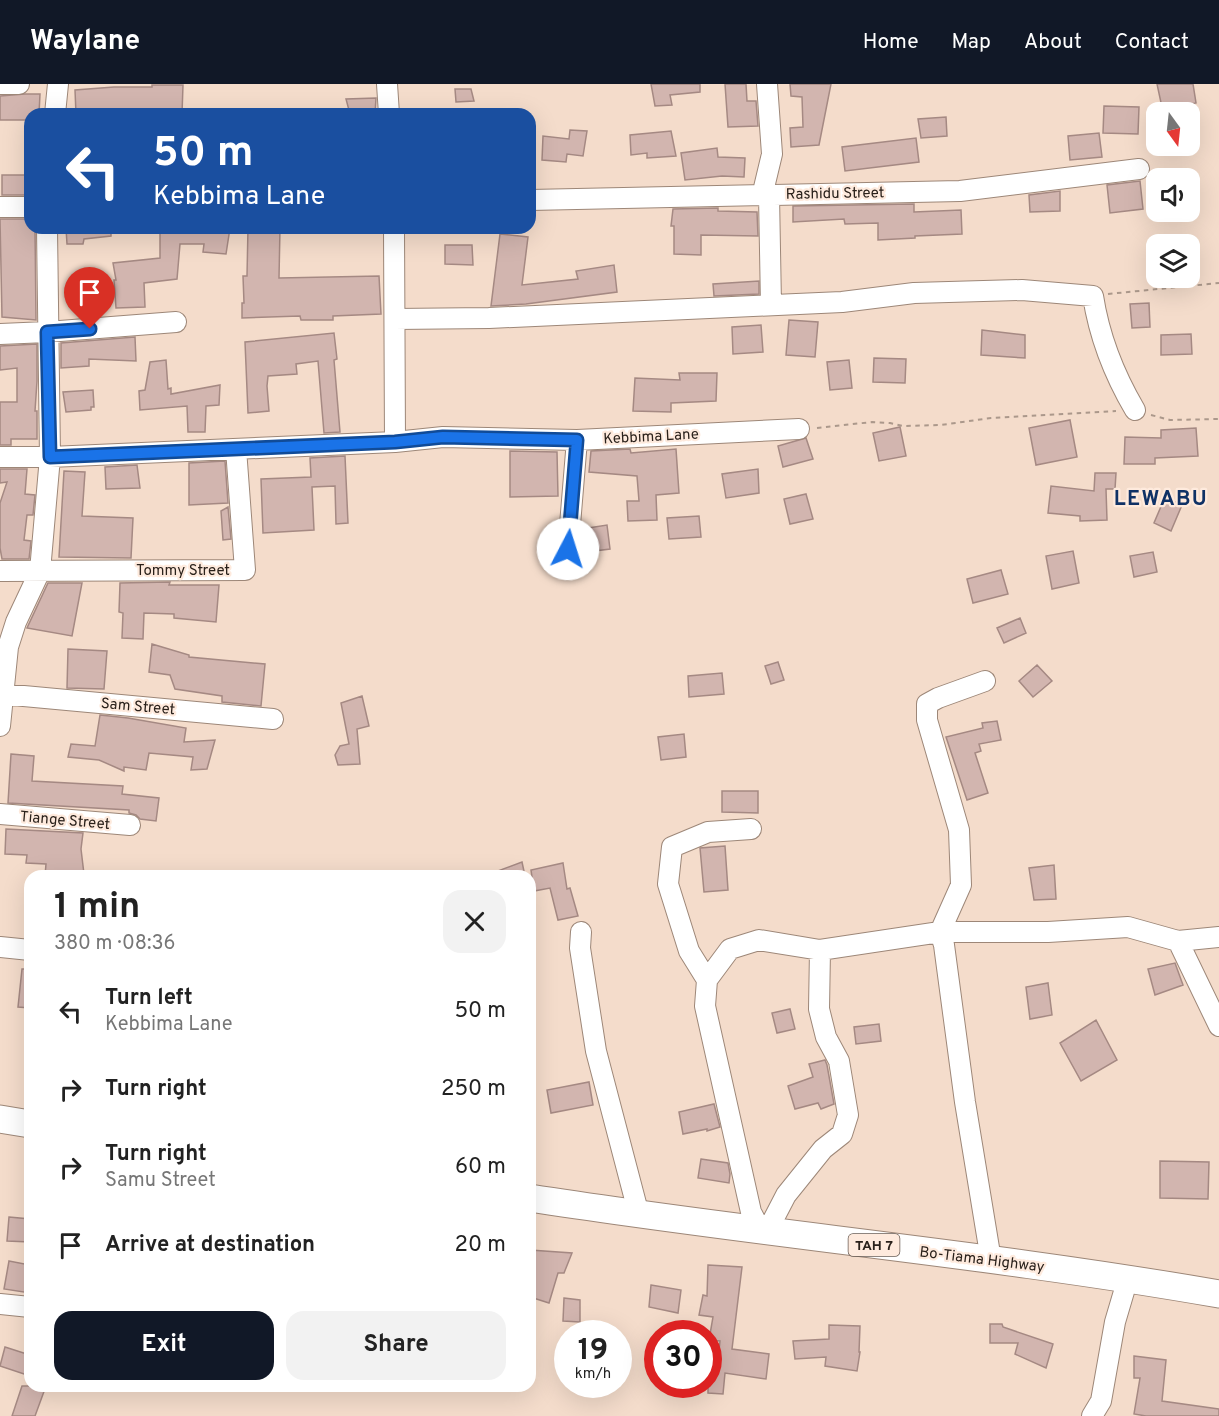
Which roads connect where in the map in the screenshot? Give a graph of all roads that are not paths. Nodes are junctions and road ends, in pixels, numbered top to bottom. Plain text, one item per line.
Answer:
1 (0, 84) edge
2 (19, 84) edge
3 (58, 84) edge
4 (387, 84) edge
5 (767, 84) edge
6 (56, 108) edge
7 (389, 108) edge
8 (1139, 169) dead end
9 (766, 195) junction
10 (536, 200) edge
11 (0, 207) edge
12 (24, 207) edge
13 (47, 234) edge
14 (394, 234) edge
15 (771, 305) junction
16 (394, 319) junction
17 (176, 322) dead end
18 (47, 332) junction
19 (0, 334) edge
20 (1135, 410) road end
21 (799, 429) road end
22 (577, 440) junction
23 (395, 442) junction
24 (237, 449) junction
25 (0, 457) edge
26 (50, 457) junction
27 (568, 549) dead end
28 (0, 571) edge
29 (40, 571) junction
30 (4, 648) edge
31 (985, 681) dead end
32 (2, 694) junction
33 (273, 719) dead end
34 (0, 726) edge
35 (0, 814) edge
36 (130, 825) dead end
37 (752, 829) dead end
38 (581, 932) dead end
39 (940, 932) junction
40 (1219, 937) edge
41 (1178, 941) junction
42 (0, 947) edge
43 (24, 949) edge
44 (820, 950) junction
45 (706, 980) junction
46 (1219, 1026) edge
47 (0, 1119) edge
48 (24, 1123) edge
49 (536, 1199) edge
50 (639, 1215) junction
51 (767, 1232) junction
52 (991, 1260) junction
53 (1128, 1278) junction
54 (1219, 1294) edge
55 (0, 1304) edge
56 (24, 1306) edge
57 (1092, 1416) edge

1 - 2 street
3 - 6 street
4 - 7 street
5 - 9 street
8 - 9 street, Rashidu Street
9 - 10 street, Rashidu Street
9 - 15 street
11 - 12 street
13 - 18 street
14 - 16 street
15 - 16 street
15 - 20 street
16 - 23 street
17 - 18 street
18 - 19 street
18 - 26 street
21 - 22 street, Kebbima Lane
22 - 23 street, Kebbima Lane
22 - 27 street
23 - 24 street, Kebbima Lane
24 - 26 street, Kebbima Lane
24 - 29 street, Tommy Street
25 - 26 street, Kebbima Lane
26 - 29 street
28 - 29 street, Tommy Street
29 - 30 street
30 - 32 street
31 - 39 street
32 - 33 street, Sam Street
32 - 34 street
35 - 36 street, Tiange Street
37 - 45 street
38 - 50 street
39 - 41 street
39 - 44 street
39 - 52 street
40 - 41 street
41 - 46 street
42 - 43 street
44 - 45 street
44 - 51 street
45 - 51 street
47 - 48 highway
49 - 50 highway, Bo-Tiama Highway / TAH 7
50 - 51 highway, Bo-Tiama Highway / TAH 7
51 - 52 highway, Bo-Tiama Highway / TAH 7
52 - 53 highway, Bo-Tiama Highway / TAH 7
53 - 54 highway, Bo-Tiama Highway / TAH 7
53 - 57 street
55 - 56 street

